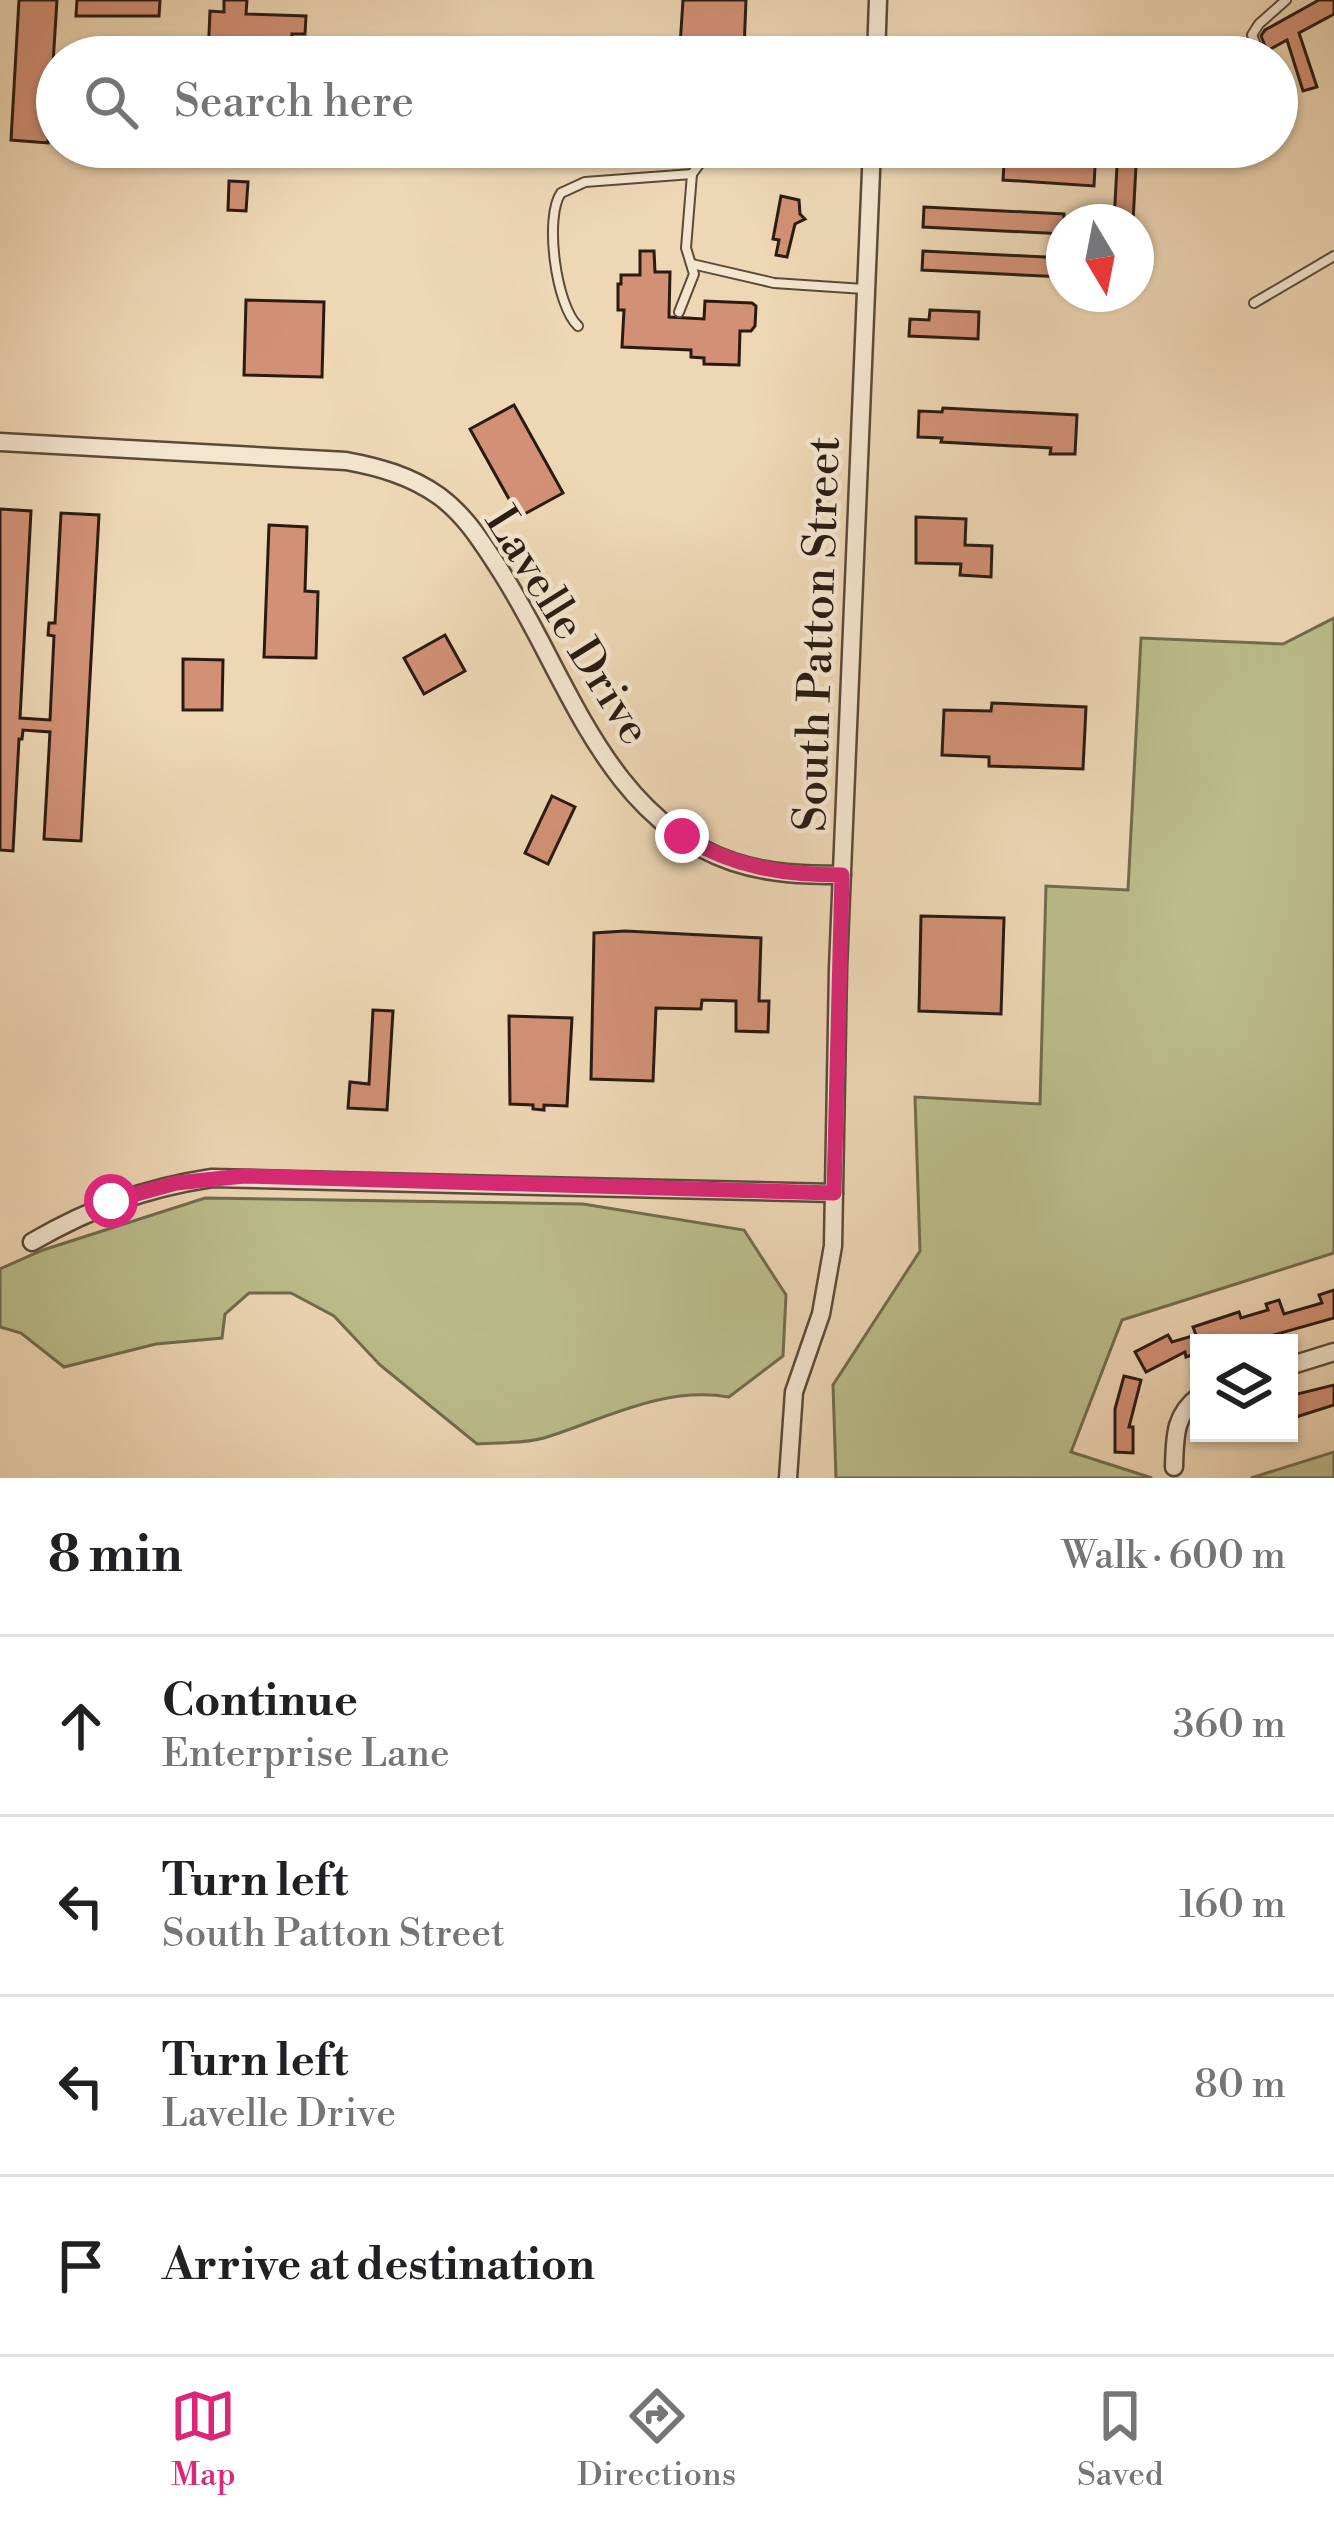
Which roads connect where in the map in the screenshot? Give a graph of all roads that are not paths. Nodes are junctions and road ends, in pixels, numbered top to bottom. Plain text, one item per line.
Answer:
1 (878, 0) edge
2 (1286, 0) edge
3 (877, 36) edge
4 (1252, 36) edge
5 (696, 168) edge
6 (871, 168) edge
7 (692, 174) junction
8 (1334, 256) edge
9 (692, 264) junction
10 (866, 289) junction
11 (1254, 303) dead end
12 (680, 312) dead end
13 (578, 326) dead end
14 (0, 442) edge
15 (842, 875) junction
16 (834, 1193) junction
17 (32, 1242) dead end
18 (1334, 1352) edge
19 (1298, 1363) edge
20 (1190, 1403) edge
21 (1174, 1466) dead end
22 (788, 1478) edge

1 - 3 street
2 - 4 lane
5 - 7 lane
6 - 10 street, South Patton Street
7 - 9 lane
7 - 13 lane
8 - 11 lane
9 - 10 lane
9 - 12 lane
10 - 15 street, South Patton Street
14 - 15 street, Lavelle Drive
15 - 16 street, South Patton Street
16 - 17 street
16 - 22 street, South Patton Street
18 - 19 street
20 - 21 street

